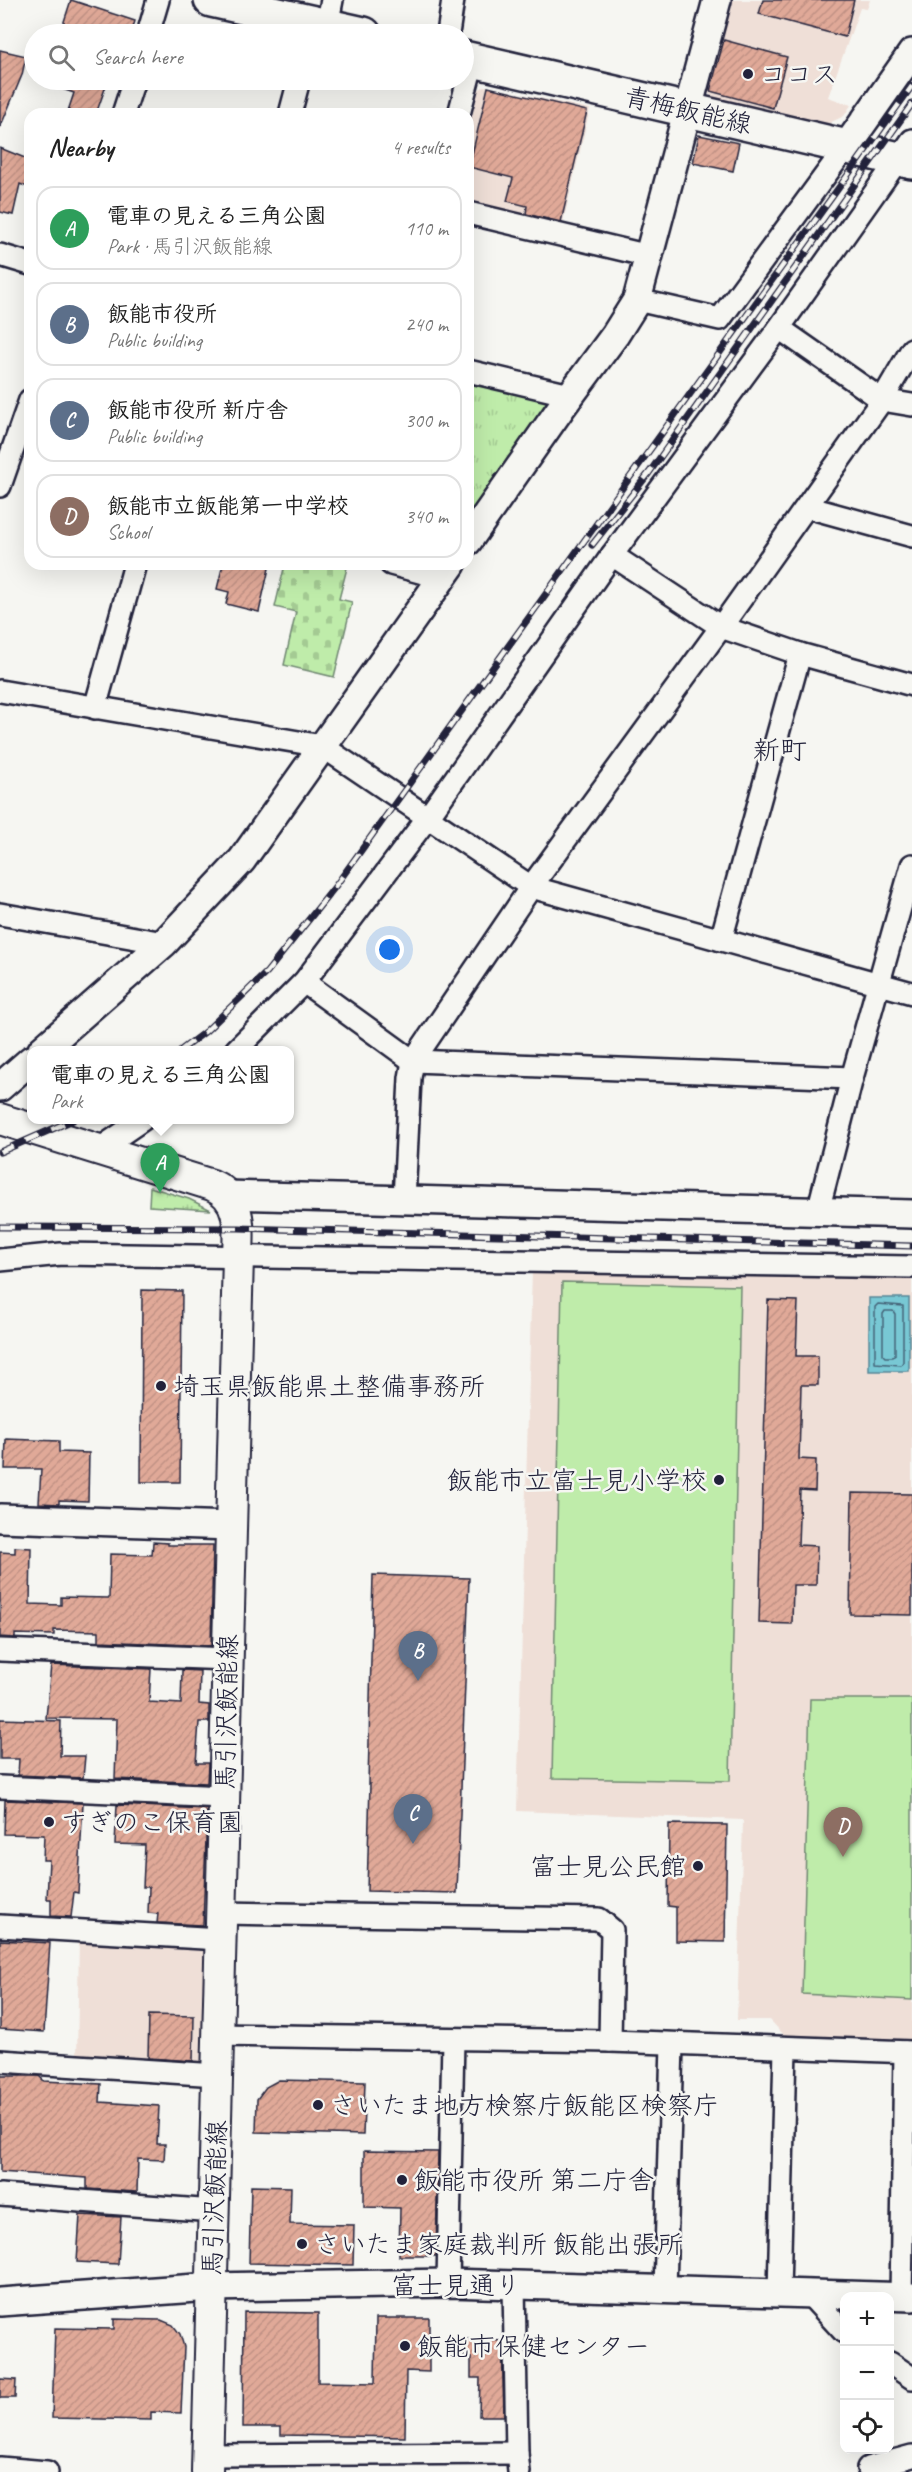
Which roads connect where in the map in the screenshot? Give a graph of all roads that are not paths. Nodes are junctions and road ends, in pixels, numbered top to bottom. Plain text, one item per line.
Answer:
1 (158, 0) edge
2 (211, 0) edge
3 (453, 0) edge
4 (717, 0) edge
5 (321, 21) edge
6 (151, 24) edge
7 (449, 24) edge
8 (912, 53) edge
9 (474, 61) edge
10 (131, 90) edge
11 (297, 90) edge
12 (463, 90) edge
13 (125, 108) edge
14 (292, 108) edge
15 (460, 108) edge
16 (689, 109) junction
17 (846, 147) junction
18 (907, 153) edge
19 (474, 214) edge
20 (0, 255) edge
21 (649, 256) junction
22 (24, 262) edge
23 (637, 300) junction
24 (779, 328) junction
25 (912, 349) edge
26 (474, 371) edge
27 (570, 395) junction
28 (882, 400) junction
29 (912, 405) edge
30 (24, 417) edge
31 (0, 486) edge
32 (807, 507) junction
33 (474, 532) edge
34 (912, 536) edge
35 (612, 555) junction
36 (133, 570) edge
37 (447, 571) edge
38 (721, 627) junction
39 (800, 654) junction
40 (912, 685) edge
41 (0, 691) edge
42 (94, 708) junction
43 (322, 746) junction
44 (428, 818) junction
45 (912, 865) edge
46 (531, 887) junction
47 (0, 914) edge
48 (721, 940) junction
49 (164, 944) junction
50 (304, 982) junction
51 (879, 984) junction
52 (912, 993) edge
53 (47, 1046) edge
54 (240, 1046) edge
55 (412, 1061) junction
56 (27, 1063) edge
57 (852, 1078) junction
58 (0, 1087) edge
59 (0, 1119) edge
60 (135, 1124) edge
61 (98, 1150) junction
62 (228, 1195) junction
63 (405, 1200) junction
64 (818, 1211) junction
65 (912, 1214) edge
66 (238, 1256) junction
67 (0, 1260) edge
68 (912, 1267) edge
69 (0, 1518) edge
70 (231, 1526) junction
71 (0, 1650) edge
72 (228, 1659) junction
73 (0, 1787) edge
74 (224, 1797) junction
75 (0, 1926) edge
76 (221, 1926) junction
77 (218, 2035) junction
78 (453, 2039) junction
79 (610, 2041) junction
80 (672, 2044) junction
81 (785, 2048) junction
82 (908, 2052) edge
83 (0, 2061) edge
84 (217, 2075) junction
85 (0, 2195) edge
86 (214, 2211) junction
87 (448, 2283) junction
88 (514, 2285) junction
89 (212, 2287) junction
90 (665, 2289) junction
91 (778, 2293) junction
92 (809, 2294) junction
93 (906, 2297) edge
94 (0, 2302) edge
95 (840, 2328) edge
96 (894, 2366) edge
97 (912, 2378) edge
98 (912, 2456) edge
99 (518, 2463) edge
100 (207, 2464) edge
101 (0, 2468) edge
102 (868, 2468) dead end
103 (47, 2472) edge

1 - 6 street
2 - 5 main road
3 - 7 street
4 - 16 street
8 - 17 street
9 - 16 main road, 青梅飯能線
10 - 13 street
11 - 14 street
12 - 15 street
16 - 17 main road, 青梅飯能線
16 - 21 street
17 - 18 main road, 青梅飯能線
17 - 23 street
18 - 24 street
19 - 21 street
20 - 22 street
21 - 23 street
23 - 27 street
24 - 28 street
24 - 35 street
25 - 28 street
26 - 27 street
27 - 33 street
28 - 29 street
28 - 32 street
30 - 31 street
32 - 34 street
32 - 38 street
35 - 38 street
35 - 44 street
36 - 42 street
37 - 43 street
38 - 39 street
38 - 46 street
39 - 40 street
39 - 48 street
41 - 42 street
42 - 43 street
43 - 44 street
43 - 49 street
44 - 46 street
44 - 50 street
45 - 51 street
46 - 48 street
46 - 55 street
47 - 49 street
48 - 51 street
49 - 53 street
50 - 54 street
50 - 55 street
51 - 52 street
51 - 57 street
55 - 57 street
55 - 63 street
56 - 58 street
57 - 64 street
59 - 61 main road
60 - 61 street
61 - 62 main road
62 - 63 street
62 - 66 main road, 馬引沢飯能線
63 - 64 street
64 - 65 street
66 - 67 street
66 - 68 street
66 - 70 main road, 馬引沢飯能線
69 - 70 street
70 - 72 main road, 馬引沢飯能線
71 - 72 street
72 - 74 main road, 馬引沢飯能線
73 - 74 street
74 - 76 main road, 馬引沢飯能線
75 - 76 street
76 - 77 main road, 馬引沢飯能線
76 - 79 street
77 - 78 street
77 - 84 main road, 馬引沢飯能線
78 - 79 street
78 - 87 street
79 - 80 street
80 - 81 street
80 - 90 street
81 - 82 street
81 - 91 street
82 - 93 street
83 - 84 street
84 - 86 main road, 馬引沢飯能線
85 - 86 street
86 - 89 main road, 馬引沢飯能線
87 - 88 street, 富士見通り
87 - 89 street, 富士見通り
88 - 90 street, 富士見通り
88 - 99 street
89 - 94 street, 富士見通り
89 - 100 main road, 馬引沢飯能線
90 - 91 street, 富士見通り
91 - 92 street, 富士見通り
92 - 93 street, 富士見通り
92 - 95 street
96 - 97 street
98 - 102 street
99 - 100 street
101 - 103 street

